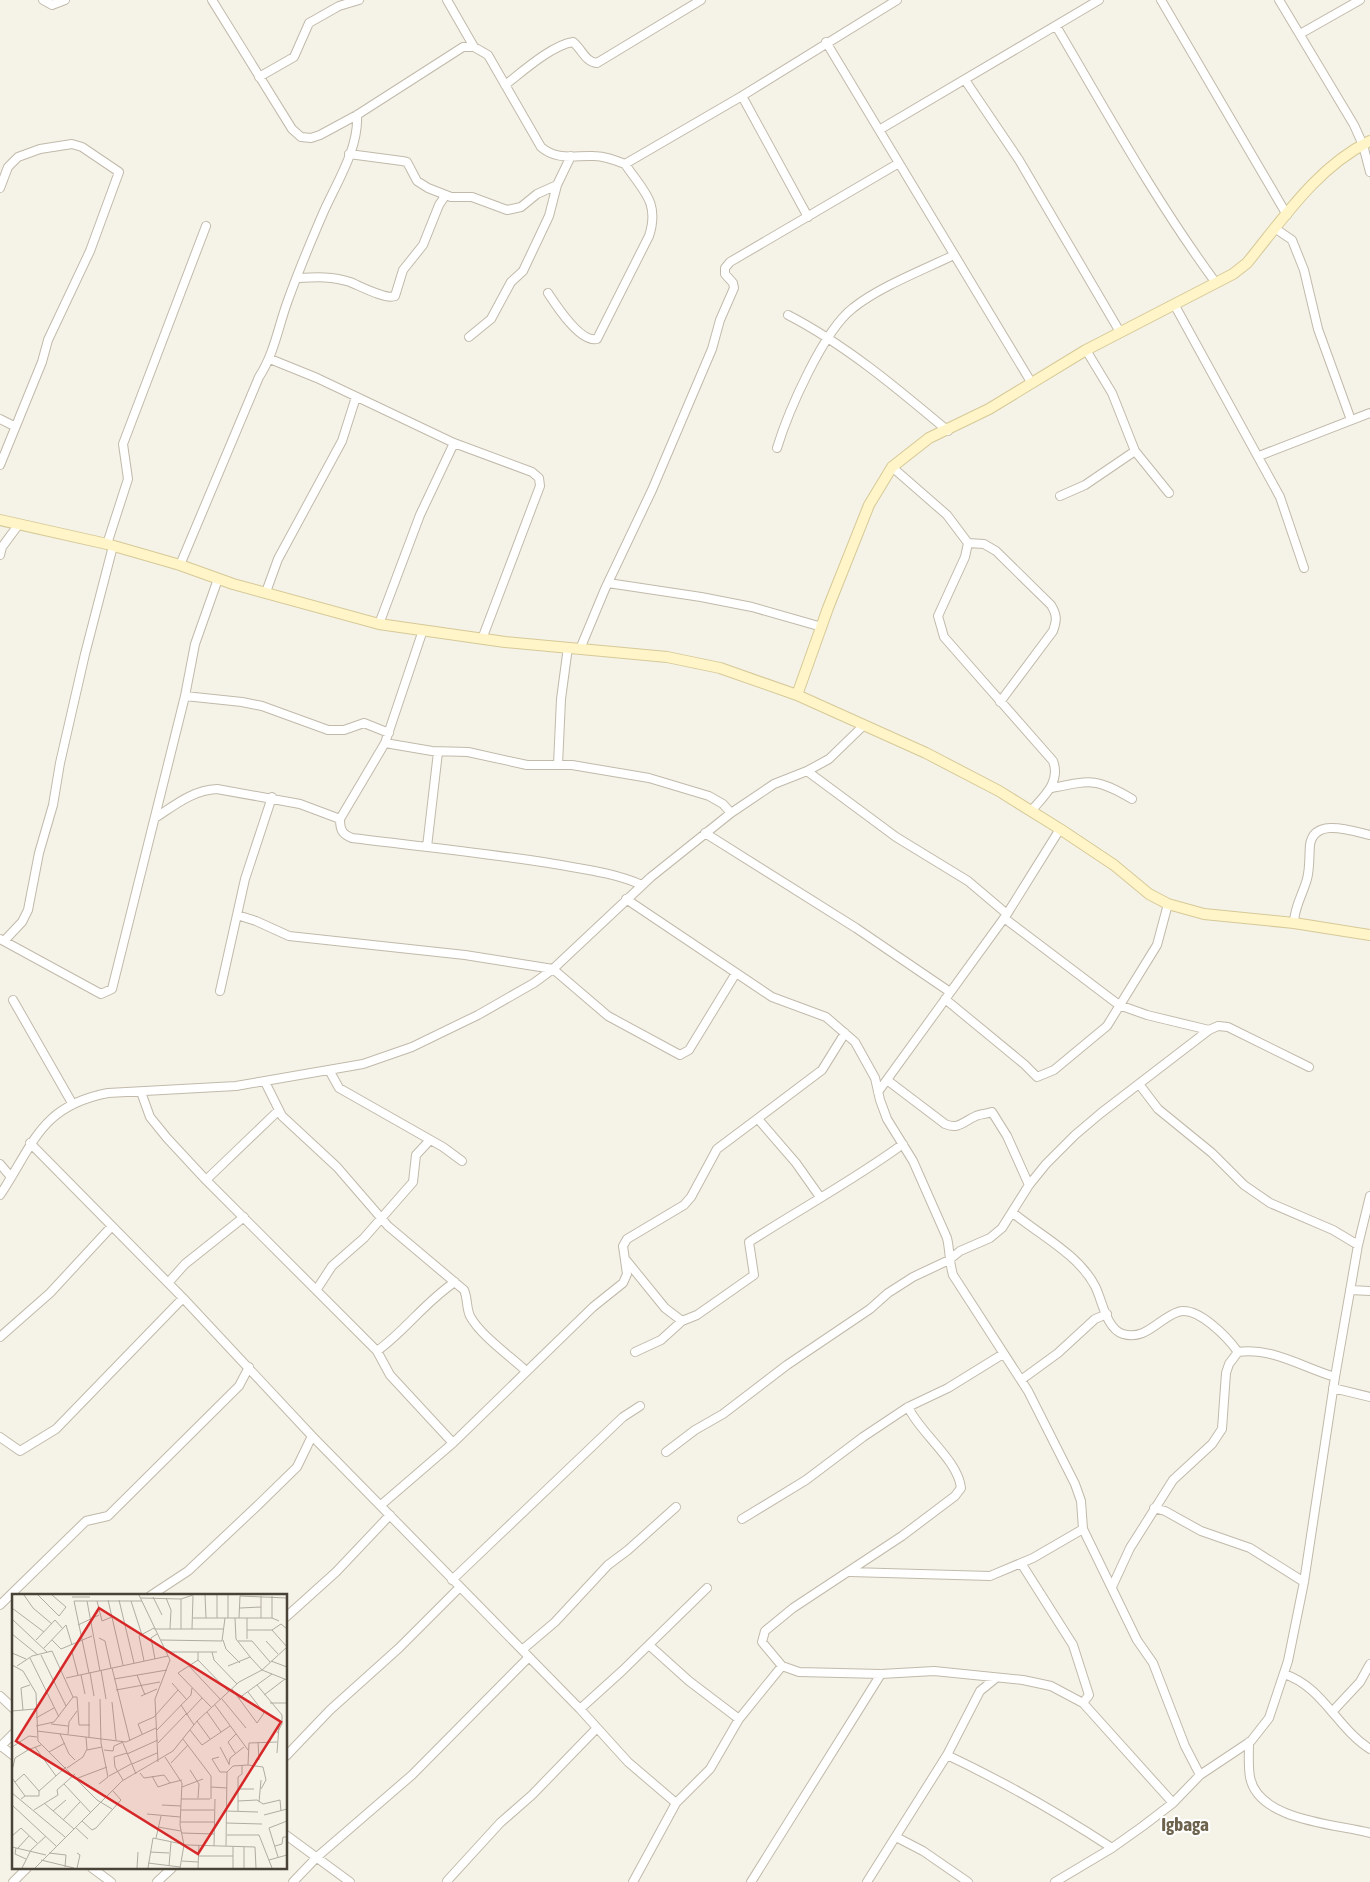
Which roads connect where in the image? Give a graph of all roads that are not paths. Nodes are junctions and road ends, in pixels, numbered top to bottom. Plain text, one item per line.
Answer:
1 (43, 0) edge
2 (65, 0) edge
3 (212, 0) edge
4 (359, 0) edge
5 (447, 0) edge
6 (701, 0) edge
7 (897, 0) edge
8 (1099, 0) edge
9 (1161, 0) edge
10 (1279, 0) edge
11 (1360, 0) edge
12 (691, 3) edge
13 (1056, 26) junction
14 (1300, 34) junction
15 (826, 42) junction
16 (474, 46) junction
17 (260, 77) junction
18 (964, 80) junction
19 (505, 85) junction
20 (742, 96) junction
21 (357, 115) junction
22 (879, 130) junction
23 (1366, 143) edge
24 (350, 154) junction
25 (571, 156) junction
26 (899, 163) junction
27 (625, 164) junction
28 (1370, 172) edge
29 (557, 185) junction
30 (0, 188) edge
31 (445, 196) junction
32 (1286, 215) junction
33 (808, 216) junction
34 (206, 226) dead end
35 (1276, 229) junction
36 (954, 255) junction
37 (298, 278) junction
38 (1216, 283) junction
39 (548, 292) dead end
40 (1174, 304) junction
41 (788, 315) dead end
42 (1120, 332) junction
43 (468, 337) dead end
44 (829, 338) junction
45 (1086, 350) junction
46 (270, 359) junction
47 (1032, 382) junction
48 (356, 397) junction
49 (1370, 413) edge
50 (0, 419) edge
51 (1351, 420) junction
52 (14, 426) junction
53 (948, 430) junction
54 (454, 443) junction
55 (777, 448) dead end
56 (1135, 452) junction
57 (1259, 456) junction
58 (0, 465) edge
59 (892, 468) junction
60 (1169, 493) dead end
61 (1060, 496) dead end
62 (0, 520) edge
63 (18, 524) junction
64 (968, 543) junction
65 (110, 545) junction
66 (1, 549) edge
67 (180, 565) junction
68 (1304, 568) dead end
69 (218, 579) junction
70 (608, 584) junction
71 (266, 592) junction
72 (379, 624) junction
73 (822, 627) junction
74 (422, 630) junction
75 (482, 639) junction
76 (568, 648) junction
77 (580, 649) junction
78 (797, 695) junction
79 (184, 696) junction
80 (1000, 702) junction
81 (863, 726) junction
82 (389, 733) junction
83 (385, 743) junction
84 (438, 752) junction
85 (558, 765) junction
86 (807, 771) junction
87 (1052, 788) junction
88 (272, 797) junction
89 (1132, 799) dead end
90 (1031, 811) junction
91 (731, 813) junction
92 (155, 818) junction
93 (340, 819) junction
94 (1060, 829) junction
95 (705, 833) junction
96 (1370, 835) edge
97 (427, 847) junction
98 (642, 885) junction
99 (626, 900) junction
100 (1168, 904) junction
101 (237, 915) junction
102 (1006, 916) junction
103 (1294, 923) junction
104 (1370, 935) edge
105 (2, 940) edge
106 (553, 969) junction
107 (736, 973) junction
108 (220, 991) dead end
109 (948, 995) junction
110 (13, 1000) dead end
111 (1119, 1004) junction
112 (1195, 1027) junction
113 (1210, 1030) junction
114 (844, 1033) junction
115 (1198, 1040) junction
116 (1309, 1067) dead end
117 (329, 1070) junction
118 (887, 1080) junction
119 (265, 1082) junction
120 (1139, 1084) junction
121 (141, 1092) junction
122 (878, 1092) junction
123 (72, 1103) junction
124 (279, 1110) junction
125 (758, 1119) junction
126 (430, 1140) junction
127 (30, 1142) junction
128 (903, 1144) junction
129 (462, 1161) dead end
130 (0, 1164) edge
131 (11, 1177) junction
132 (206, 1180) junction
133 (1029, 1186) junction
134 (0, 1195) edge
135 (1370, 1196) edge
136 (820, 1198) junction
137 (1013, 1213) junction
138 (244, 1217) junction
139 (380, 1218) junction
140 (112, 1226) junction
141 (1358, 1246) junction
142 (625, 1260) junction
143 (949, 1260) junction
144 (455, 1282) junction
145 (168, 1283) junction
146 (317, 1289) junction
147 (1350, 1290) junction
148 (1370, 1291) edge
149 (183, 1298) junction
150 (1107, 1314) junction
151 (682, 1321) junction
152 (0, 1337) edge
153 (377, 1351) junction
154 (635, 1352) dead end
155 (1238, 1352) junction
156 (1003, 1354) junction
157 (249, 1367) junction
158 (526, 1371) junction
159 (1335, 1377) junction
160 (1021, 1380) junction
161 (1333, 1388) junction
162 (1370, 1397) edge
163 (640, 1406) dead end
164 (908, 1407) junction
165 (312, 1436) junction
166 (0, 1437) edge
167 (453, 1443) junction
168 (666, 1452) dead end
169 (381, 1505) junction
170 (676, 1506) dead end
171 (1154, 1508) junction
172 (390, 1515) junction
173 (742, 1519) dead end
174 (1083, 1529) junction
175 (1022, 1563) junction
176 (849, 1572) junction
177 (452, 1580) junction
178 (1304, 1582) junction
179 (460, 1587) junction
180 (1112, 1587) junction
181 (707, 1588) dead end
182 (153, 1594) edge
183 (0, 1604) edge
184 (288, 1615) edge
185 (649, 1645) junction
186 (522, 1650) junction
187 (529, 1657) junction
188 (1370, 1664) edge
189 (782, 1666) junction
190 (881, 1674) junction
191 (1284, 1674) junction
192 (970, 1675) junction
193 (996, 1678) junction
194 (980, 1691) junction
195 (0, 1696) edge
196 (1083, 1704) junction
197 (12, 1707) edge
198 (580, 1709) junction
199 (1332, 1712) junction
200 (739, 1719) junction
201 (596, 1728) junction
202 (12, 1735) edge
203 (1249, 1742) junction
204 (0, 1747) edge
205 (1370, 1748) edge
206 (288, 1753) edge
207 (12, 1755) edge
208 (947, 1755) junction
209 (1200, 1775) junction
210 (676, 1803) junction
211 (1173, 1803) junction
212 (1370, 1833) edge
213 (288, 1836) edge
214 (896, 1837) junction
215 (1112, 1848) junction
216 (317, 1857) junction
217 (26, 1870) edge
218 (95, 1870) edge
219 (170, 1870) edge
220 (447, 1881) edge
221 (13, 1882) edge
222 (111, 1882) edge
223 (157, 1882) edge
224 (293, 1882) edge
225 (350, 1882) edge
226 (633, 1882) edge
227 (751, 1882) edge
228 (867, 1882) edge
229 (968, 1882) edge
230 (1055, 1882) edge

1 - 2 street
3 - 17 street
4 - 17 street
5 - 16 street
6 - 12 street
7 - 15 street
8 - 13 street
9 - 32 street
10 - 14 street
11 - 14 street
12 - 19 street
13 - 18 street
13 - 38 street
14 - 23 street
15 - 20 street
15 - 22 street
16 - 19 street
16 - 21 street
17 - 21 street
18 - 22 street
18 - 42 street
19 - 25 street
20 - 27 street
20 - 33 street
21 - 24 street
22 - 26 street
23 - 28 street
23 - 32 street
24 - 31 street
24 - 37 street
25 - 27 street
25 - 29 street
26 - 33 street
26 - 36 street
27 - 39 street
29 - 31 street
29 - 43 street
30 - 52 street
31 - 37 street
32 - 35 street
33 - 70 street
34 - 65 street
35 - 38 street
35 - 51 street
36 - 44 street
36 - 47 street
37 - 46 street
38 - 40 street
40 - 42 street
40 - 57 street
41 - 44 street
42 - 45 street
44 - 53 street
44 - 55 street
45 - 47 street
45 - 56 street
46 - 48 street
46 - 67 street
47 - 53 street
48 - 54 street
48 - 71 street
49 - 51 street
50 - 52 street
51 - 57 street
52 - 58 street
53 - 59 street
54 - 72 street
54 - 75 street
56 - 60 street
56 - 61 street
57 - 68 street
59 - 64 street
59 - 73 street
62 - 63 street
63 - 65 street
63 - 66 street
64 - 80 street
64 - 80 street
65 - 67 street
65 - 105 street
67 - 69 street
69 - 71 street
69 - 79 street
70 - 73 street
70 - 77 street
71 - 72 street
72 - 74 street
73 - 78 street
74 - 75 street
74 - 82 street
75 - 76 street
76 - 77 street
76 - 85 street
77 - 78 street
78 - 81 street
79 - 82 street
79 - 92 street
80 - 87 street
81 - 86 street
81 - 90 street
82 - 83 street
83 - 84 street
83 - 93 street
84 - 85 street
84 - 97 street
85 - 91 street
86 - 91 street
86 - 102 street
87 - 89 street
87 - 90 street
88 - 92 street
88 - 93 street
88 - 101 street
90 - 94 street
91 - 95 street
92 - 105 street
93 - 97 street
94 - 100 street
94 - 102 street
95 - 98 street
95 - 109 street
96 - 103 street
97 - 98 street
98 - 99 street
99 - 106 street
99 - 107 street
100 - 103 street
100 - 111 street
101 - 106 street
101 - 108 street
102 - 109 street
102 - 111 street
103 - 104 street
106 - 107 street
106 - 117 street
107 - 114 street
109 - 111 street
109 - 118 street
110 - 123 street
111 - 112 street
112 - 113 street
112 - 115 street
113 - 115 street
113 - 116 street
114 - 122 street
114 - 125 street
115 - 120 street
117 - 119 street
117 - 126 street
118 - 122 street
118 - 133 street
119 - 121 street
119 - 124 street
120 - 133 street
120 - 141 street
121 - 123 street
121 - 132 street
122 - 128 street
123 - 127 street
124 - 132 street
124 - 139 street
125 - 136 street
125 - 142 street
126 - 129 street
126 - 139 street
127 - 131 street
127 - 140 street
128 - 136 street
128 - 143 street
130 - 131 street
131 - 134 street
132 - 138 street
133 - 137 street
135 - 141 street
136 - 151 street
137 - 143 street
137 - 150 street
138 - 145 street
138 - 146 street
139 - 144 street
139 - 146 street
140 - 145 street
140 - 152 street
141 - 147 street
142 - 151 street
142 - 158 street
143 - 156 street
143 - 168 street
144 - 153 street
144 - 158 street
145 - 149 street
146 - 153 street
147 - 148 street
147 - 159 street
149 - 157 street
149 - 166 street
150 - 155 street
150 - 160 street
151 - 154 street
153 - 167 street
155 - 159 street
155 - 171 street
156 - 160 street
156 - 164 street
157 - 165 street
157 - 183 street
158 - 167 street
159 - 161 street
160 - 174 street
161 - 162 street
161 - 178 street
163 - 177 street
164 - 173 street
164 - 176 street
165 - 169 street
165 - 182 street
167 - 169 street
169 - 172 street
170 - 186 street
171 - 178 street
171 - 180 street
172 - 177 street
172 - 184 street
174 - 175 street
174 - 180 street
175 - 176 street
175 - 196 street
176 - 189 street
177 - 179 street
178 - 191 street
179 - 186 street
179 - 206 street
180 - 209 street
181 - 185 street
185 - 198 street
185 - 200 street
186 - 187 street
187 - 198 street
187 - 216 street
188 - 199 street
189 - 190 street
189 - 200 street
190 - 192 street
190 - 227 street
191 - 199 street
191 - 203 street
192 - 193 street
192 - 194 street
193 - 194 street
193 - 196 street
194 - 208 street
195 - 197 street
196 - 211 street
198 - 201 street
199 - 205 street
200 - 210 street
201 - 210 street
201 - 220 street
202 - 204 street
203 - 209 street
203 - 212 street
204 - 207 street
208 - 214 street
208 - 215 street
209 - 211 street
210 - 226 street
211 - 215 street
213 - 216 street
214 - 228 street
214 - 229 street
215 - 230 street
216 - 224 street
216 - 225 street
217 - 221 street
218 - 222 street
219 - 223 street

